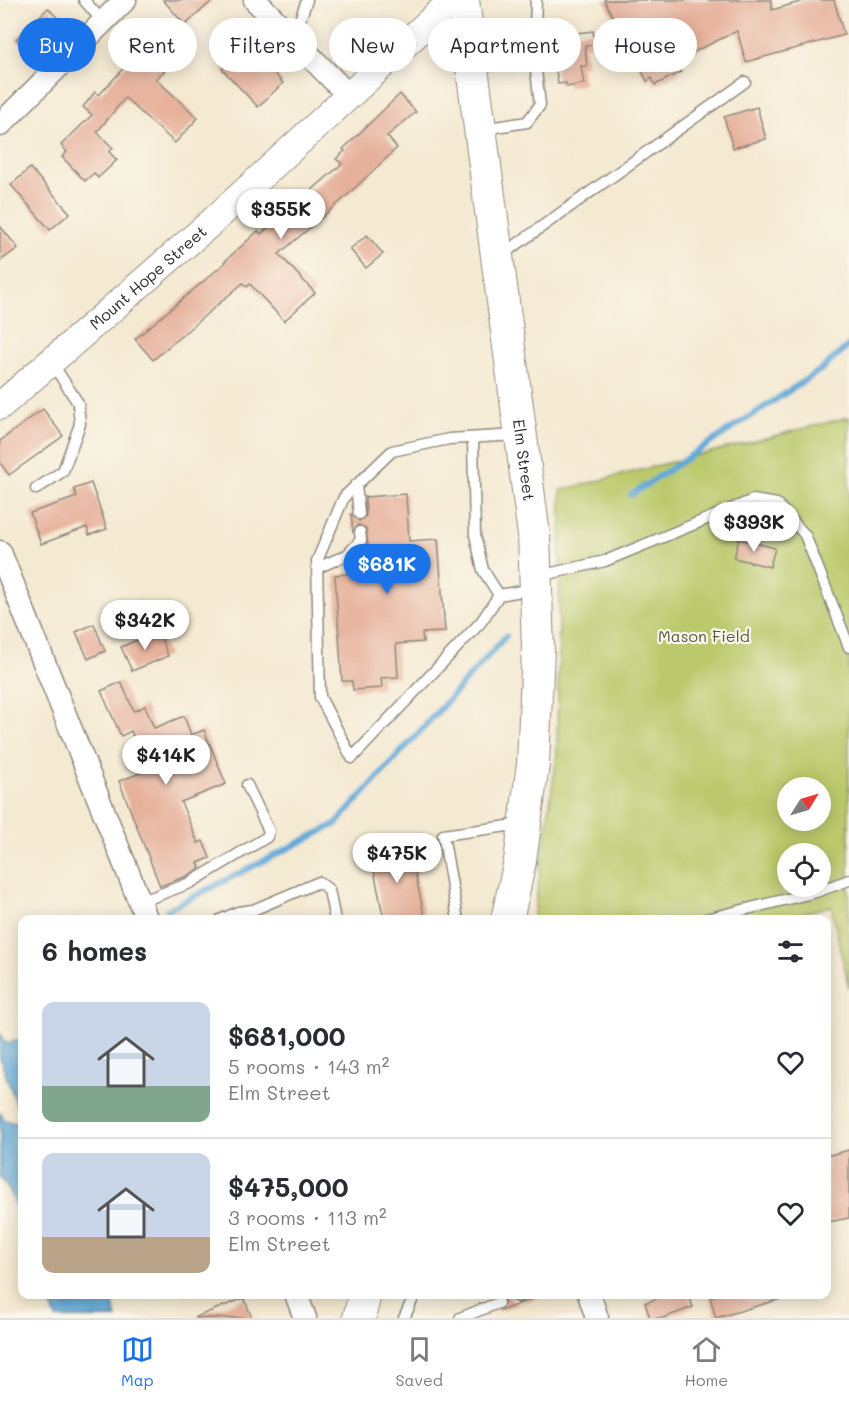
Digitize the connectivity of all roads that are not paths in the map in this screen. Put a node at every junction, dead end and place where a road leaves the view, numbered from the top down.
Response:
1 (84, 0) edge
2 (125, 0) edge
3 (255, 0) edge
4 (308, 0) edge
5 (453, 0) edge
6 (463, 0) edge
7 (536, 0) edge
8 (272, 18) edge
9 (302, 18) edge
10 (104, 22) junction
11 (317, 65) edge
12 (745, 82) dead end
13 (349, 96) junction
14 (0, 125) edge
15 (479, 129) junction
16 (497, 259) junction
17 (52, 363) junction
18 (0, 406) edge
19 (521, 435) junction
20 (473, 438) junction
21 (356, 485) junction
22 (36, 489) dead end
23 (359, 514) dead end
24 (360, 532) dead end
25 (0, 552) edge
26 (317, 568) junction
27 (536, 582) junction
28 (499, 595) junction
29 (849, 647) edge
30 (247, 784) dead end
31 (525, 824) junction
32 (849, 880) edge
33 (144, 911) edge
34 (231, 915) edge
35 (254, 915) edge
36 (335, 915) edge
37 (457, 915) edge
38 (508, 915) edge
39 (722, 915) edge
40 (298, 1299) edge
41 (363, 1299) edge
42 (413, 1299) edge
43 (591, 1299) edge
44 (498, 1303) dead end
45 (305, 1318) edge
46 (359, 1318) edge
47 (404, 1318) edge
48 (460, 1318) edge
49 (597, 1318) edge

1 - 10 lane
2 - 10 street
3 - 8 street
4 - 9 lane
5 - 13 street, Mount Hope Street
6 - 15 main road, Elm Street
7 - 15 lane
10 - 14 street
11 - 13 street
12 - 16 lane
13 - 17 street, Mount Hope Street
15 - 16 main road, Elm Street
16 - 19 main road, Elm Street
17 - 18 street, Mount Hope Street
17 - 22 lane
19 - 20 lane
19 - 27 main road, Elm Street
20 - 21 lane
20 - 28 lane
21 - 23 lane
21 - 26 lane
24 - 26 lane
25 - 33 street
26 - 28 lane
27 - 28 lane
27 - 29 lane
27 - 31 main road, Elm Street
30 - 33 lane
31 - 37 lane
31 - 38 main road, Elm Street
32 - 39 lane
34 - 35 lane
35 - 36 lane
40 - 45 street
41 - 46 main road
42 - 47 lane
43 - 49 street
44 - 48 lane

